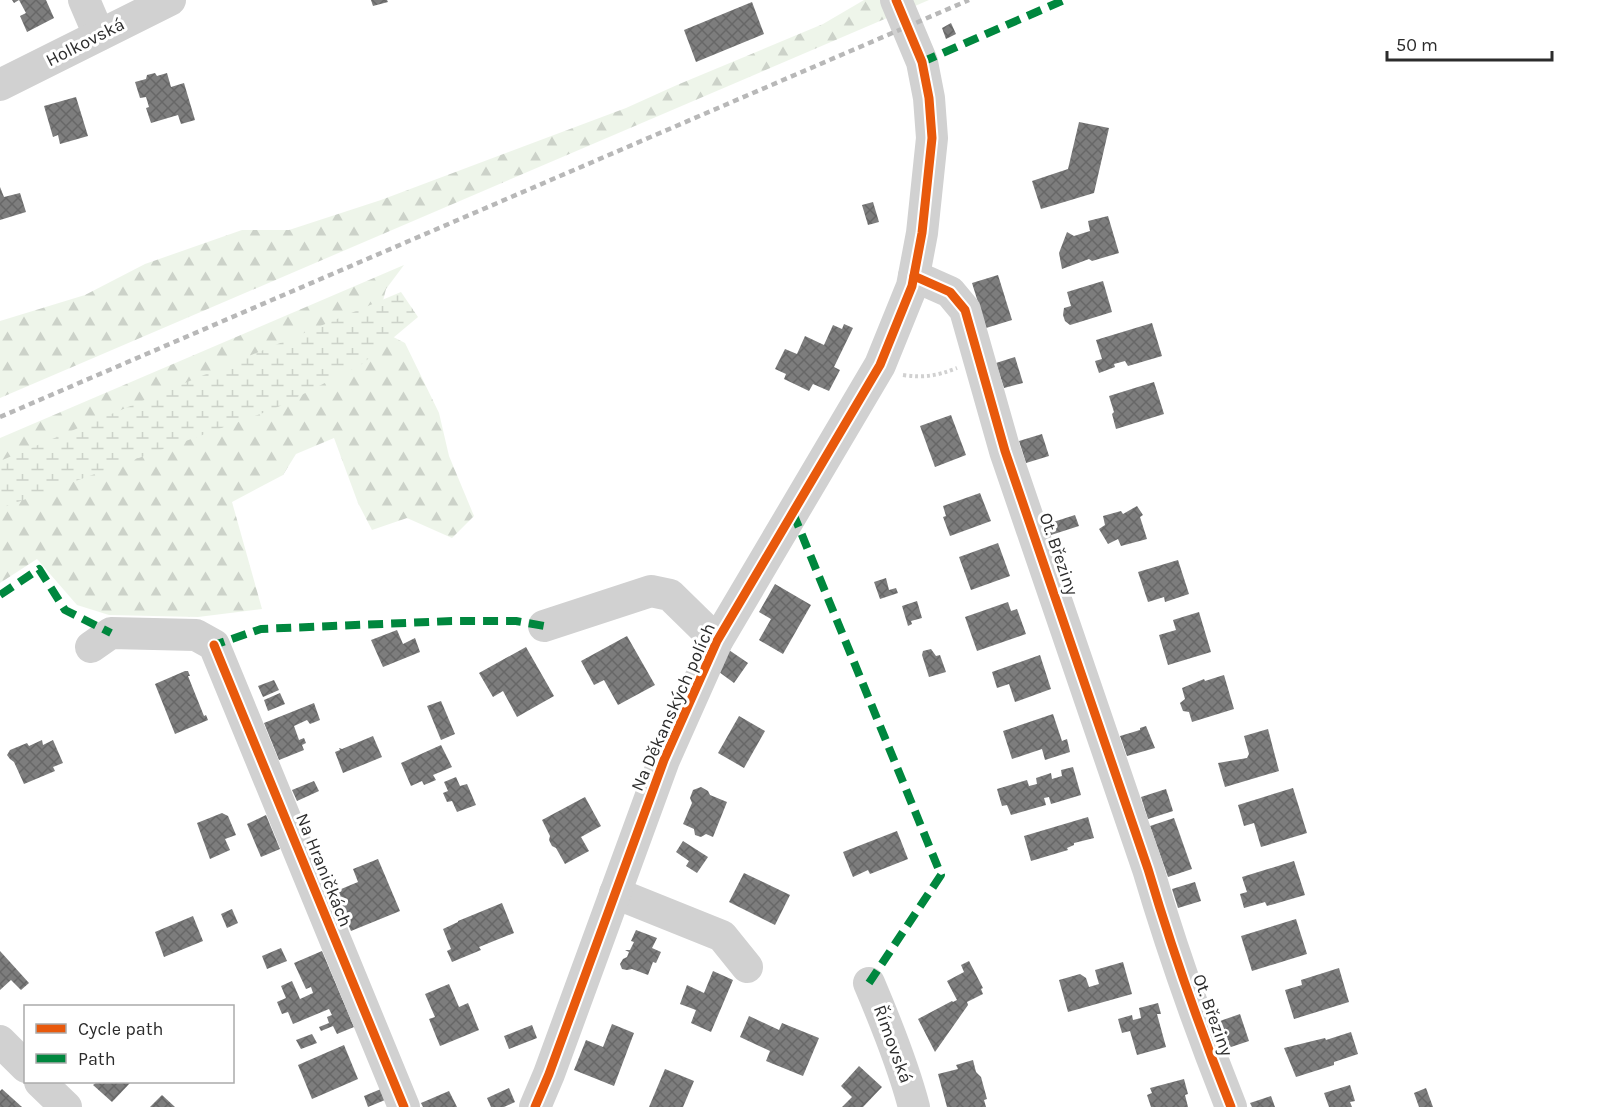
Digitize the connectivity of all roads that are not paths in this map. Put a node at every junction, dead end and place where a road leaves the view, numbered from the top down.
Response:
1 (84, 0) edge
2 (170, 0) edge
3 (901, 14) edge
4 (99, 35) junction
5 (0, 85) edge
6 (914, 276) junction
7 (544, 626) dead end
8 (717, 641) junction
9 (91, 647) dead end
10 (615, 893) junction
11 (747, 967) dead end
12 (868, 983) dead end
13 (0, 1041) edge
14 (24, 1065) edge
15 (41, 1083) edge
16 (66, 1107) edge
17 (404, 1107) edge
18 (535, 1107) edge
19 (914, 1107) edge
20 (1231, 1107) edge

1 - 4 street
2 - 4 street, Holkovská
3 - 6 street
4 - 5 street, Holkovská
6 - 8 street, Na Děkanských polích
6 - 20 street, Ot. Březiny
7 - 8 street
8 - 10 street, Na Děkanských polích
9 - 17 street, Na Hraničkách
10 - 11 street
10 - 18 street, Na Děkanských polích
12 - 19 street, Římovská
13 - 14 street
15 - 16 street

